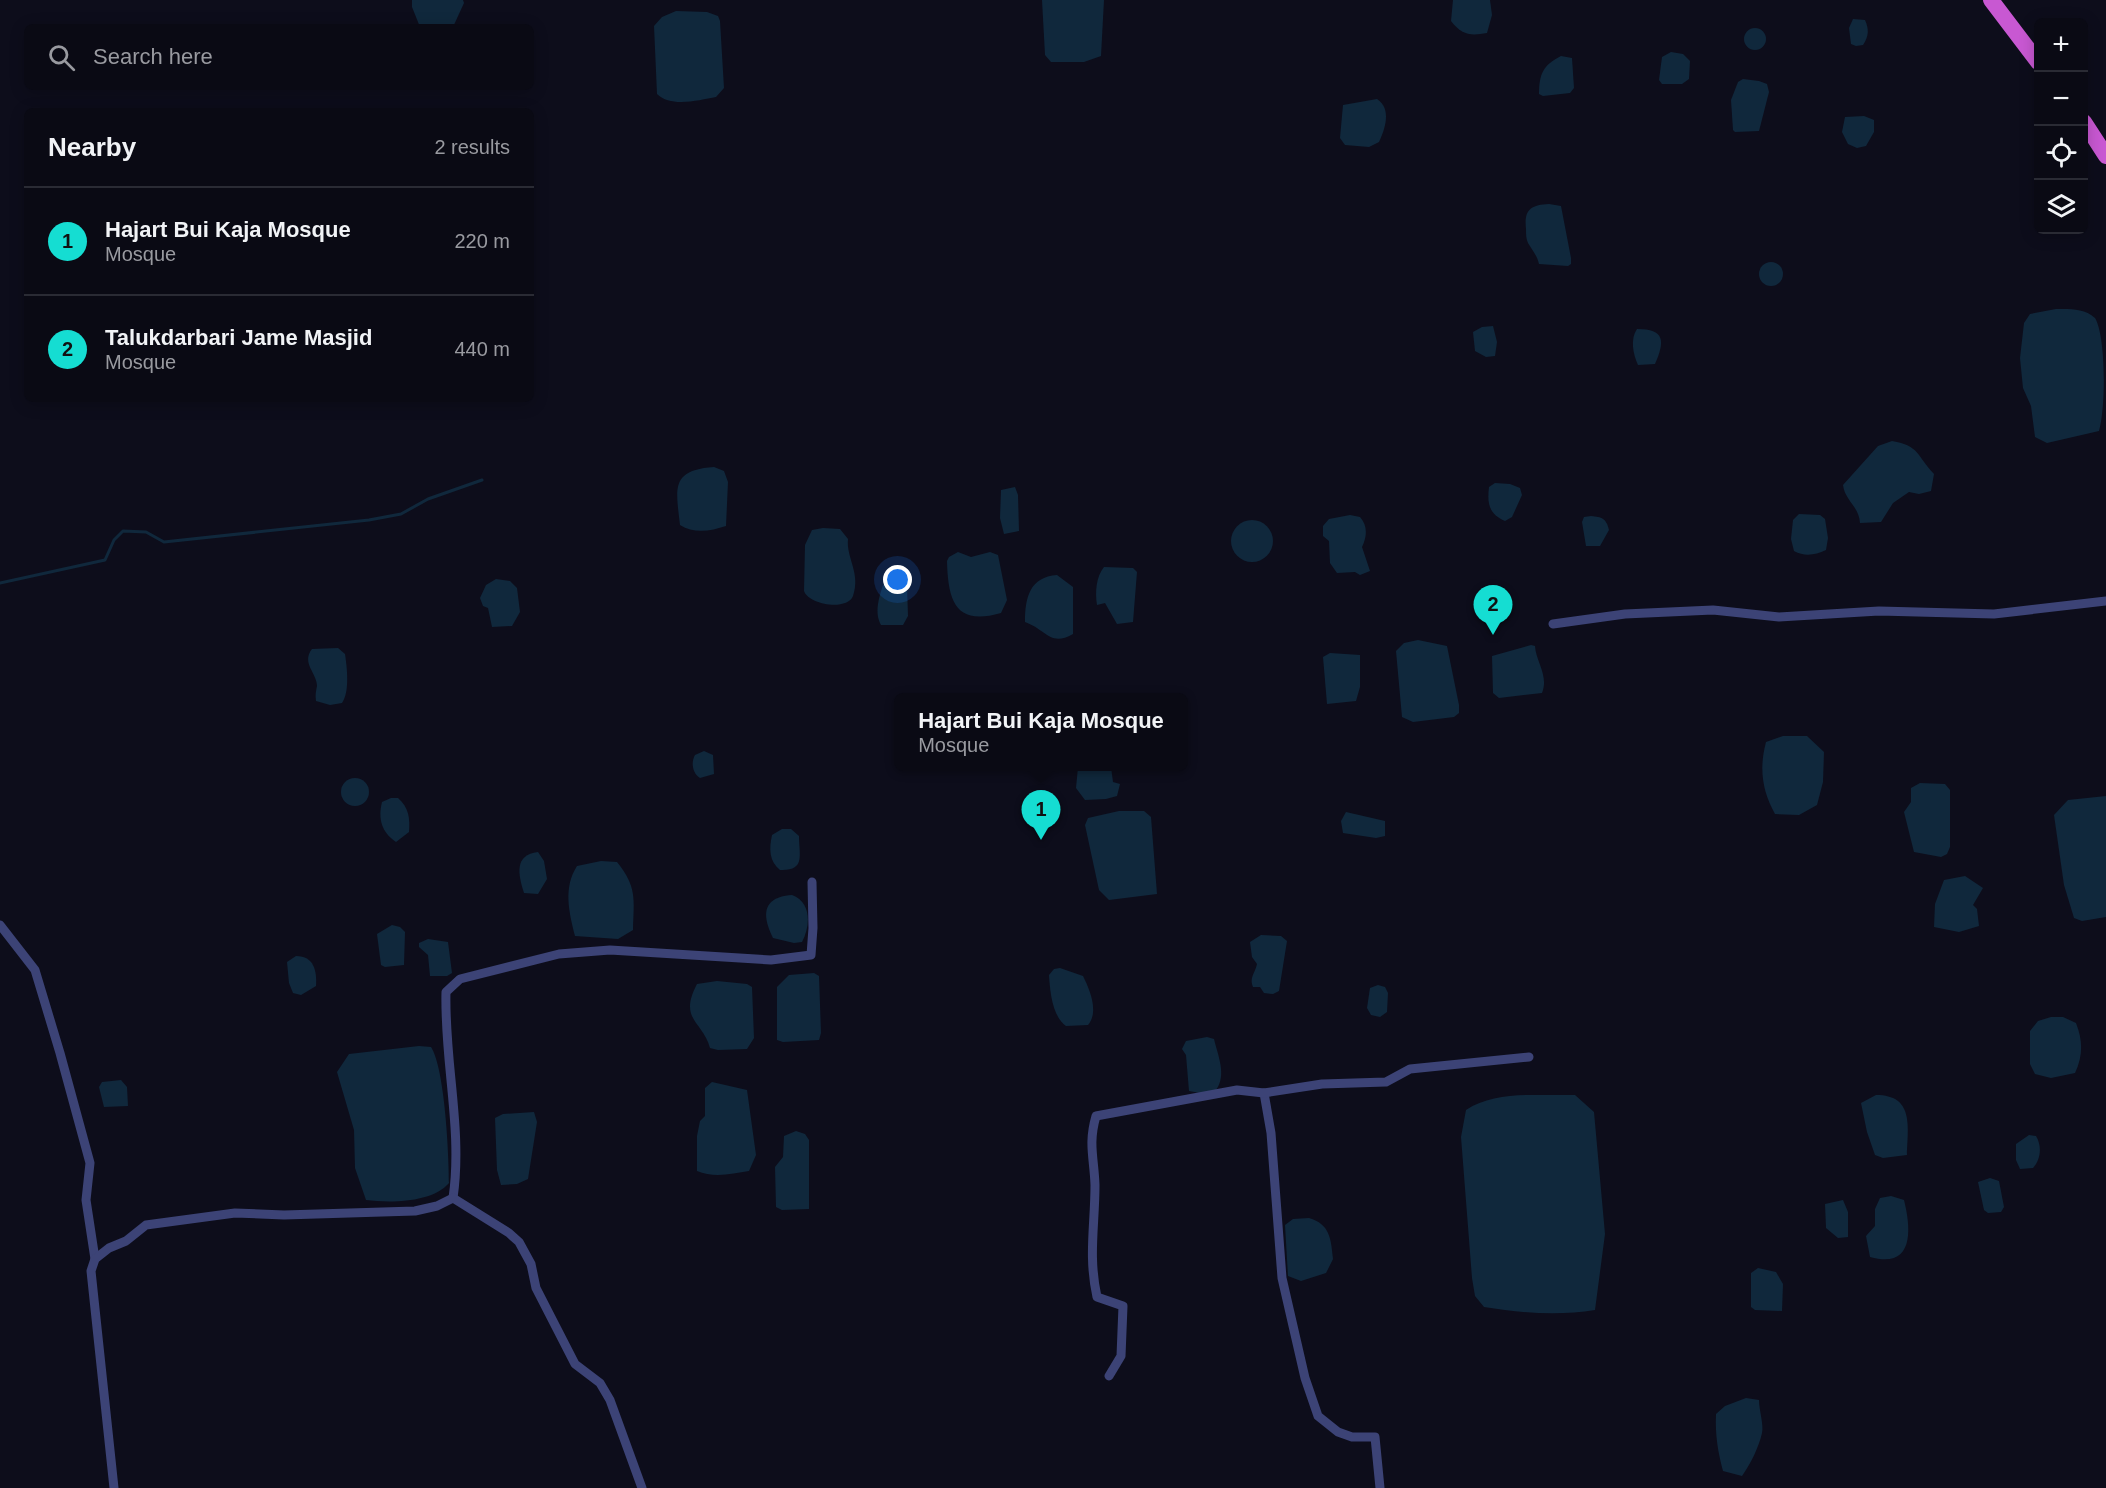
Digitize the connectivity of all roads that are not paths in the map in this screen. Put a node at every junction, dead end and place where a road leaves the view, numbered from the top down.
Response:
1 (1991, 0) edge
2 (2034, 57) edge
3 (2087, 126) edge
4 (2106, 156) edge
5 (2106, 601) edge
6 (1553, 624) dead end
7 (812, 882) dead end
8 (0, 926) edge
9 (1529, 1057) dead end
10 (1264, 1094) junction
11 (453, 1198) junction
12 (95, 1259) junction
13 (1109, 1376) dead end
14 (114, 1488) edge
15 (642, 1488) edge
16 (1380, 1488) edge

1 - 2 highway
3 - 4 highway
5 - 6 street
7 - 11 street
8 - 12 street
9 - 10 street
10 - 13 street
10 - 16 street
11 - 12 street
11 - 15 street
12 - 14 street

